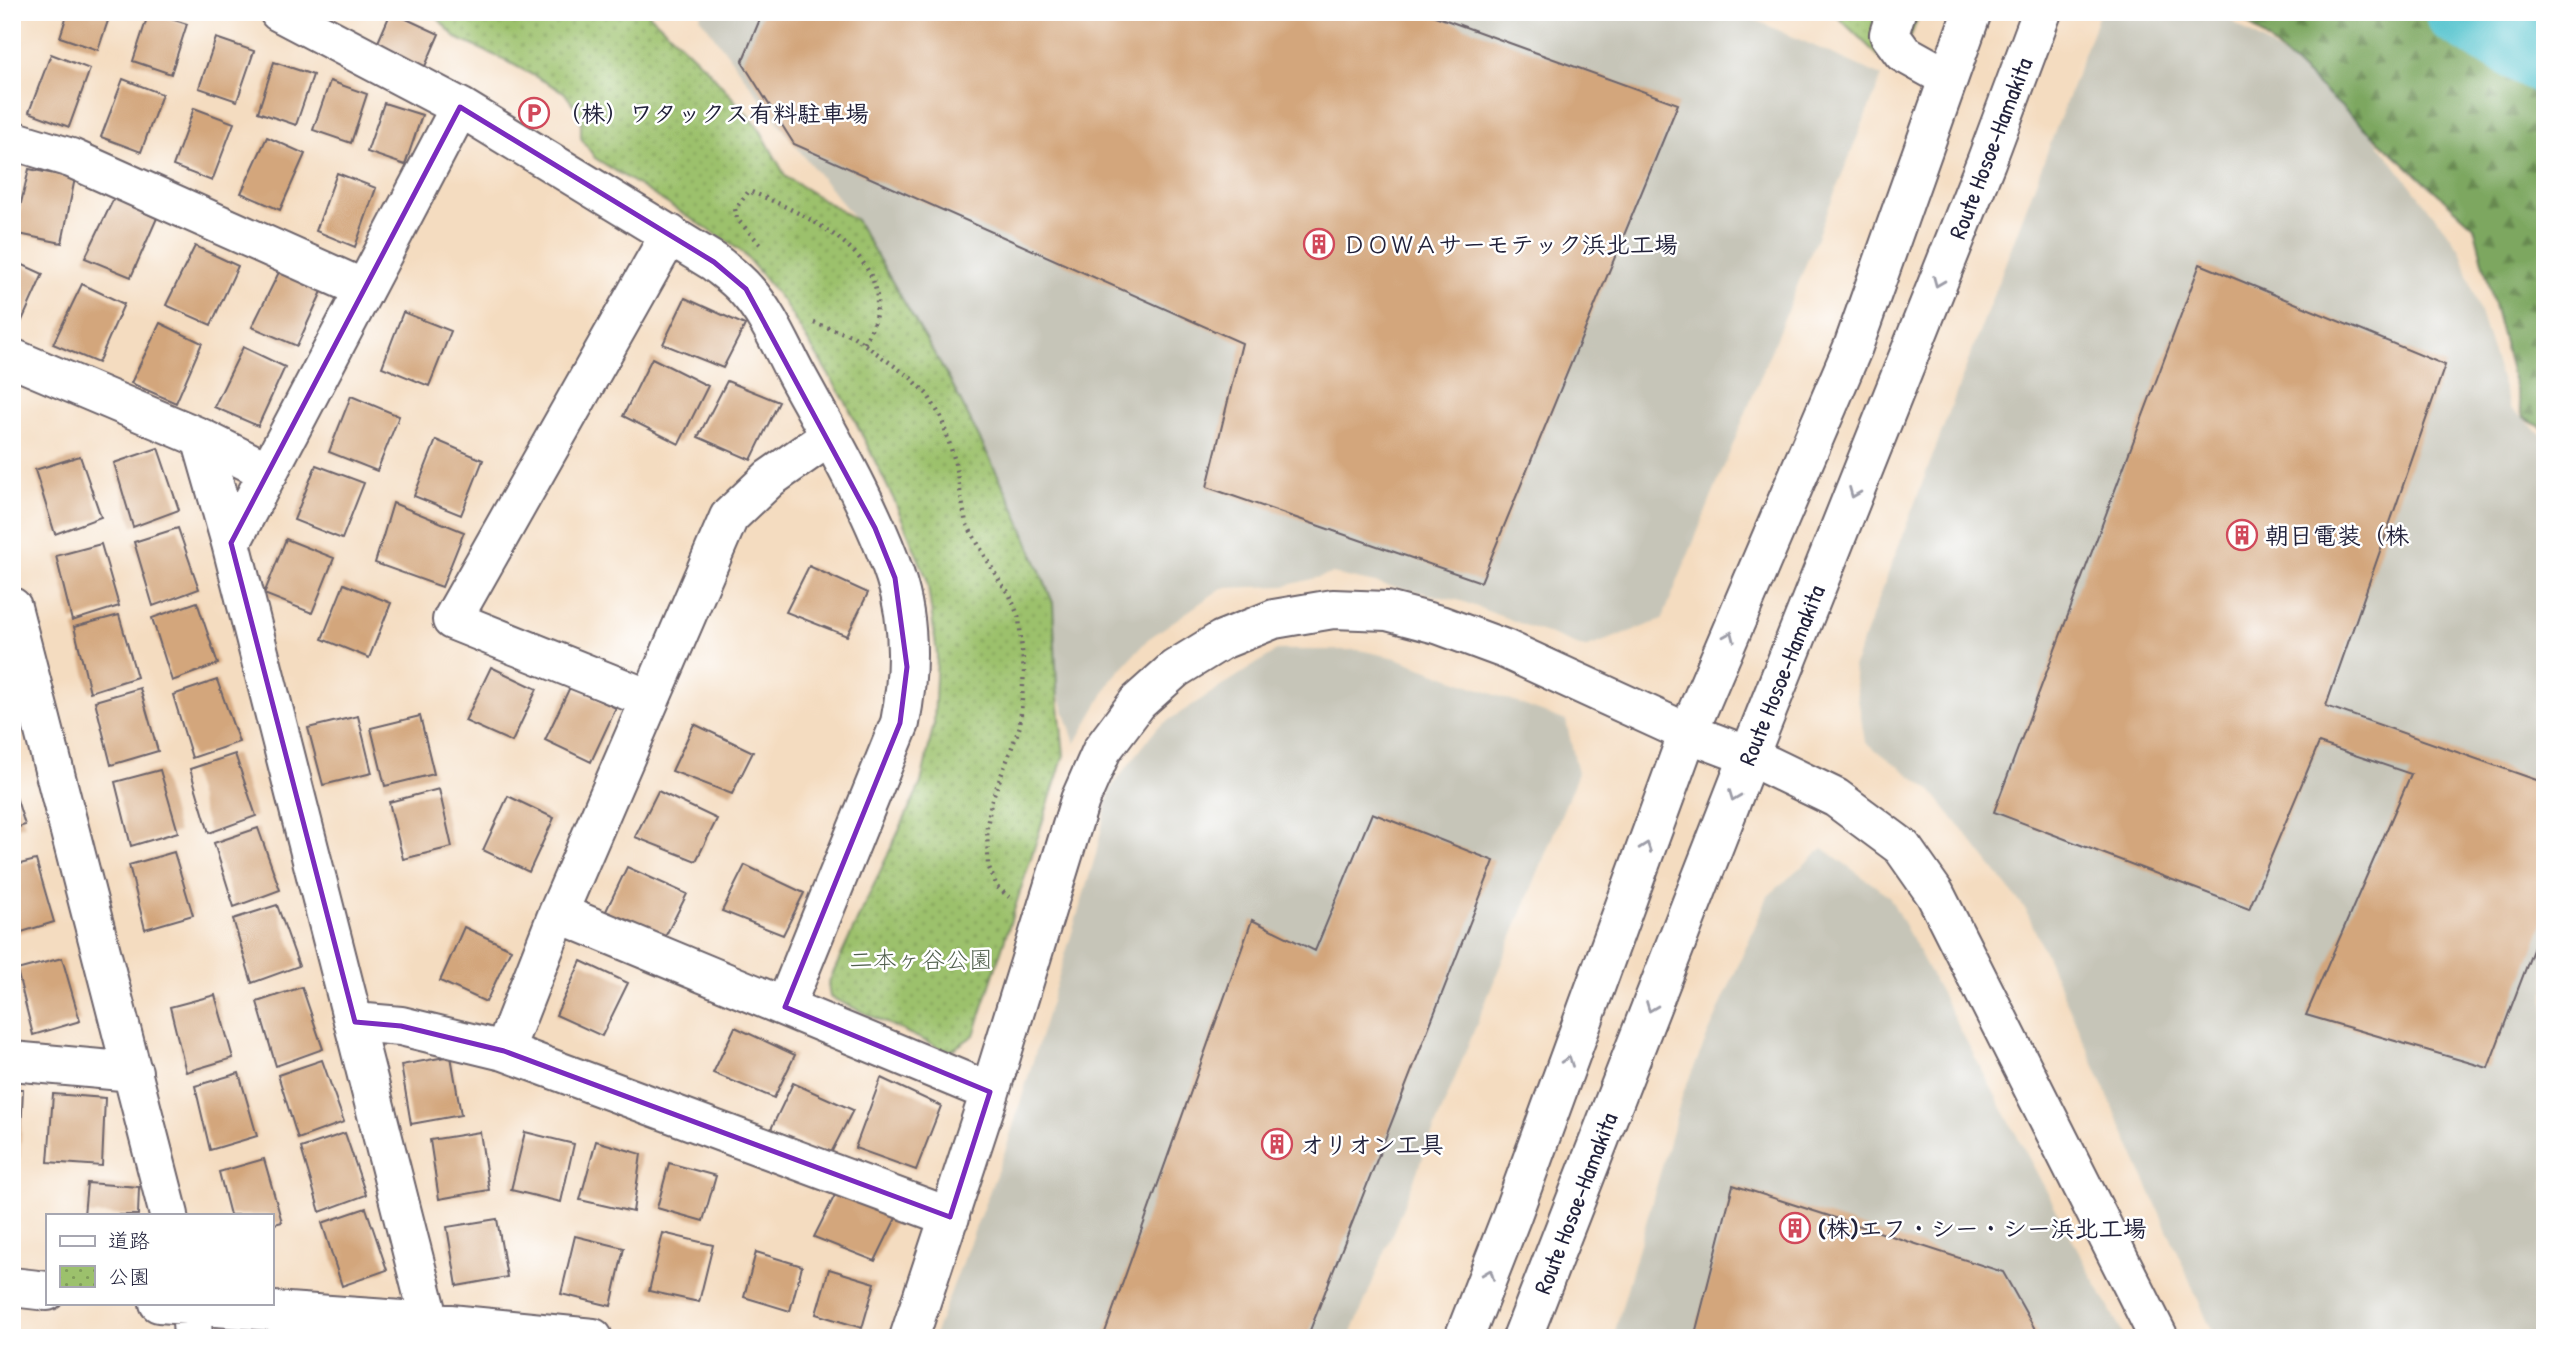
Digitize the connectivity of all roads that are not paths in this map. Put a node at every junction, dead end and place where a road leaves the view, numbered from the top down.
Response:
1 (279, 12) edge
2 (1896, 12) edge
3 (1972, 12) edge
4 (2042, 12) edge
5 (1948, 78) junction
6 (460, 107) junction
7 (12, 140) edge
8 (670, 234) junction
9 (364, 289) junction
10 (12, 358) edge
11 (830, 436) junction
12 (201, 438) junction
13 (269, 472) junction
14 (231, 543) junction
15 (12, 607) edge
16 (649, 699) junction
17 (1688, 733) junction
18 (1749, 756) junction
19 (558, 913) junction
20 (785, 1007) junction
21 (355, 1023) junction
22 (505, 1051) junction
23 (12, 1061) edge
24 (133, 1072) junction
25 (990, 1092) junction
26 (169, 1214) edge
27 (950, 1217) junction
28 (12, 1287) edge
29 (46, 1291) edge
30 (184, 1312) edge
31 (429, 1322) junction
32 (593, 1338) edge
33 (909, 1338) edge
34 (1464, 1338) edge
35 (1522, 1338) edge
36 (2159, 1338) edge

1 - 6 street
2 - 5 street
3 - 5 street
4 -> 18 street, Route Hosoe-Hamakita
17 -> 5 street
6 - 8 street
6 - 9 street
7 - 9 street
8 - 11 street
8 - 16 street
9 - 13 street
10 - 12 street
11 - 16 street
11 - 20 street
12 - 13 street
12 - 14 street
13 - 14 street
14 - 21 street
15 - 24 street
16 - 19 street
17 - 18 street
17 - 25 street
34 -> 17 street
18 -> 35 street, Route Hosoe-Hamakita
18 - 36 street
19 - 20 street
19 - 22 street
20 - 25 street
21 - 22 street
21 - 31 street
22 - 27 street
23 - 24 street
24 - 26 street
25 - 27 street
27 - 33 street
28 - 29 street
30 - 31 street
31 - 32 street

